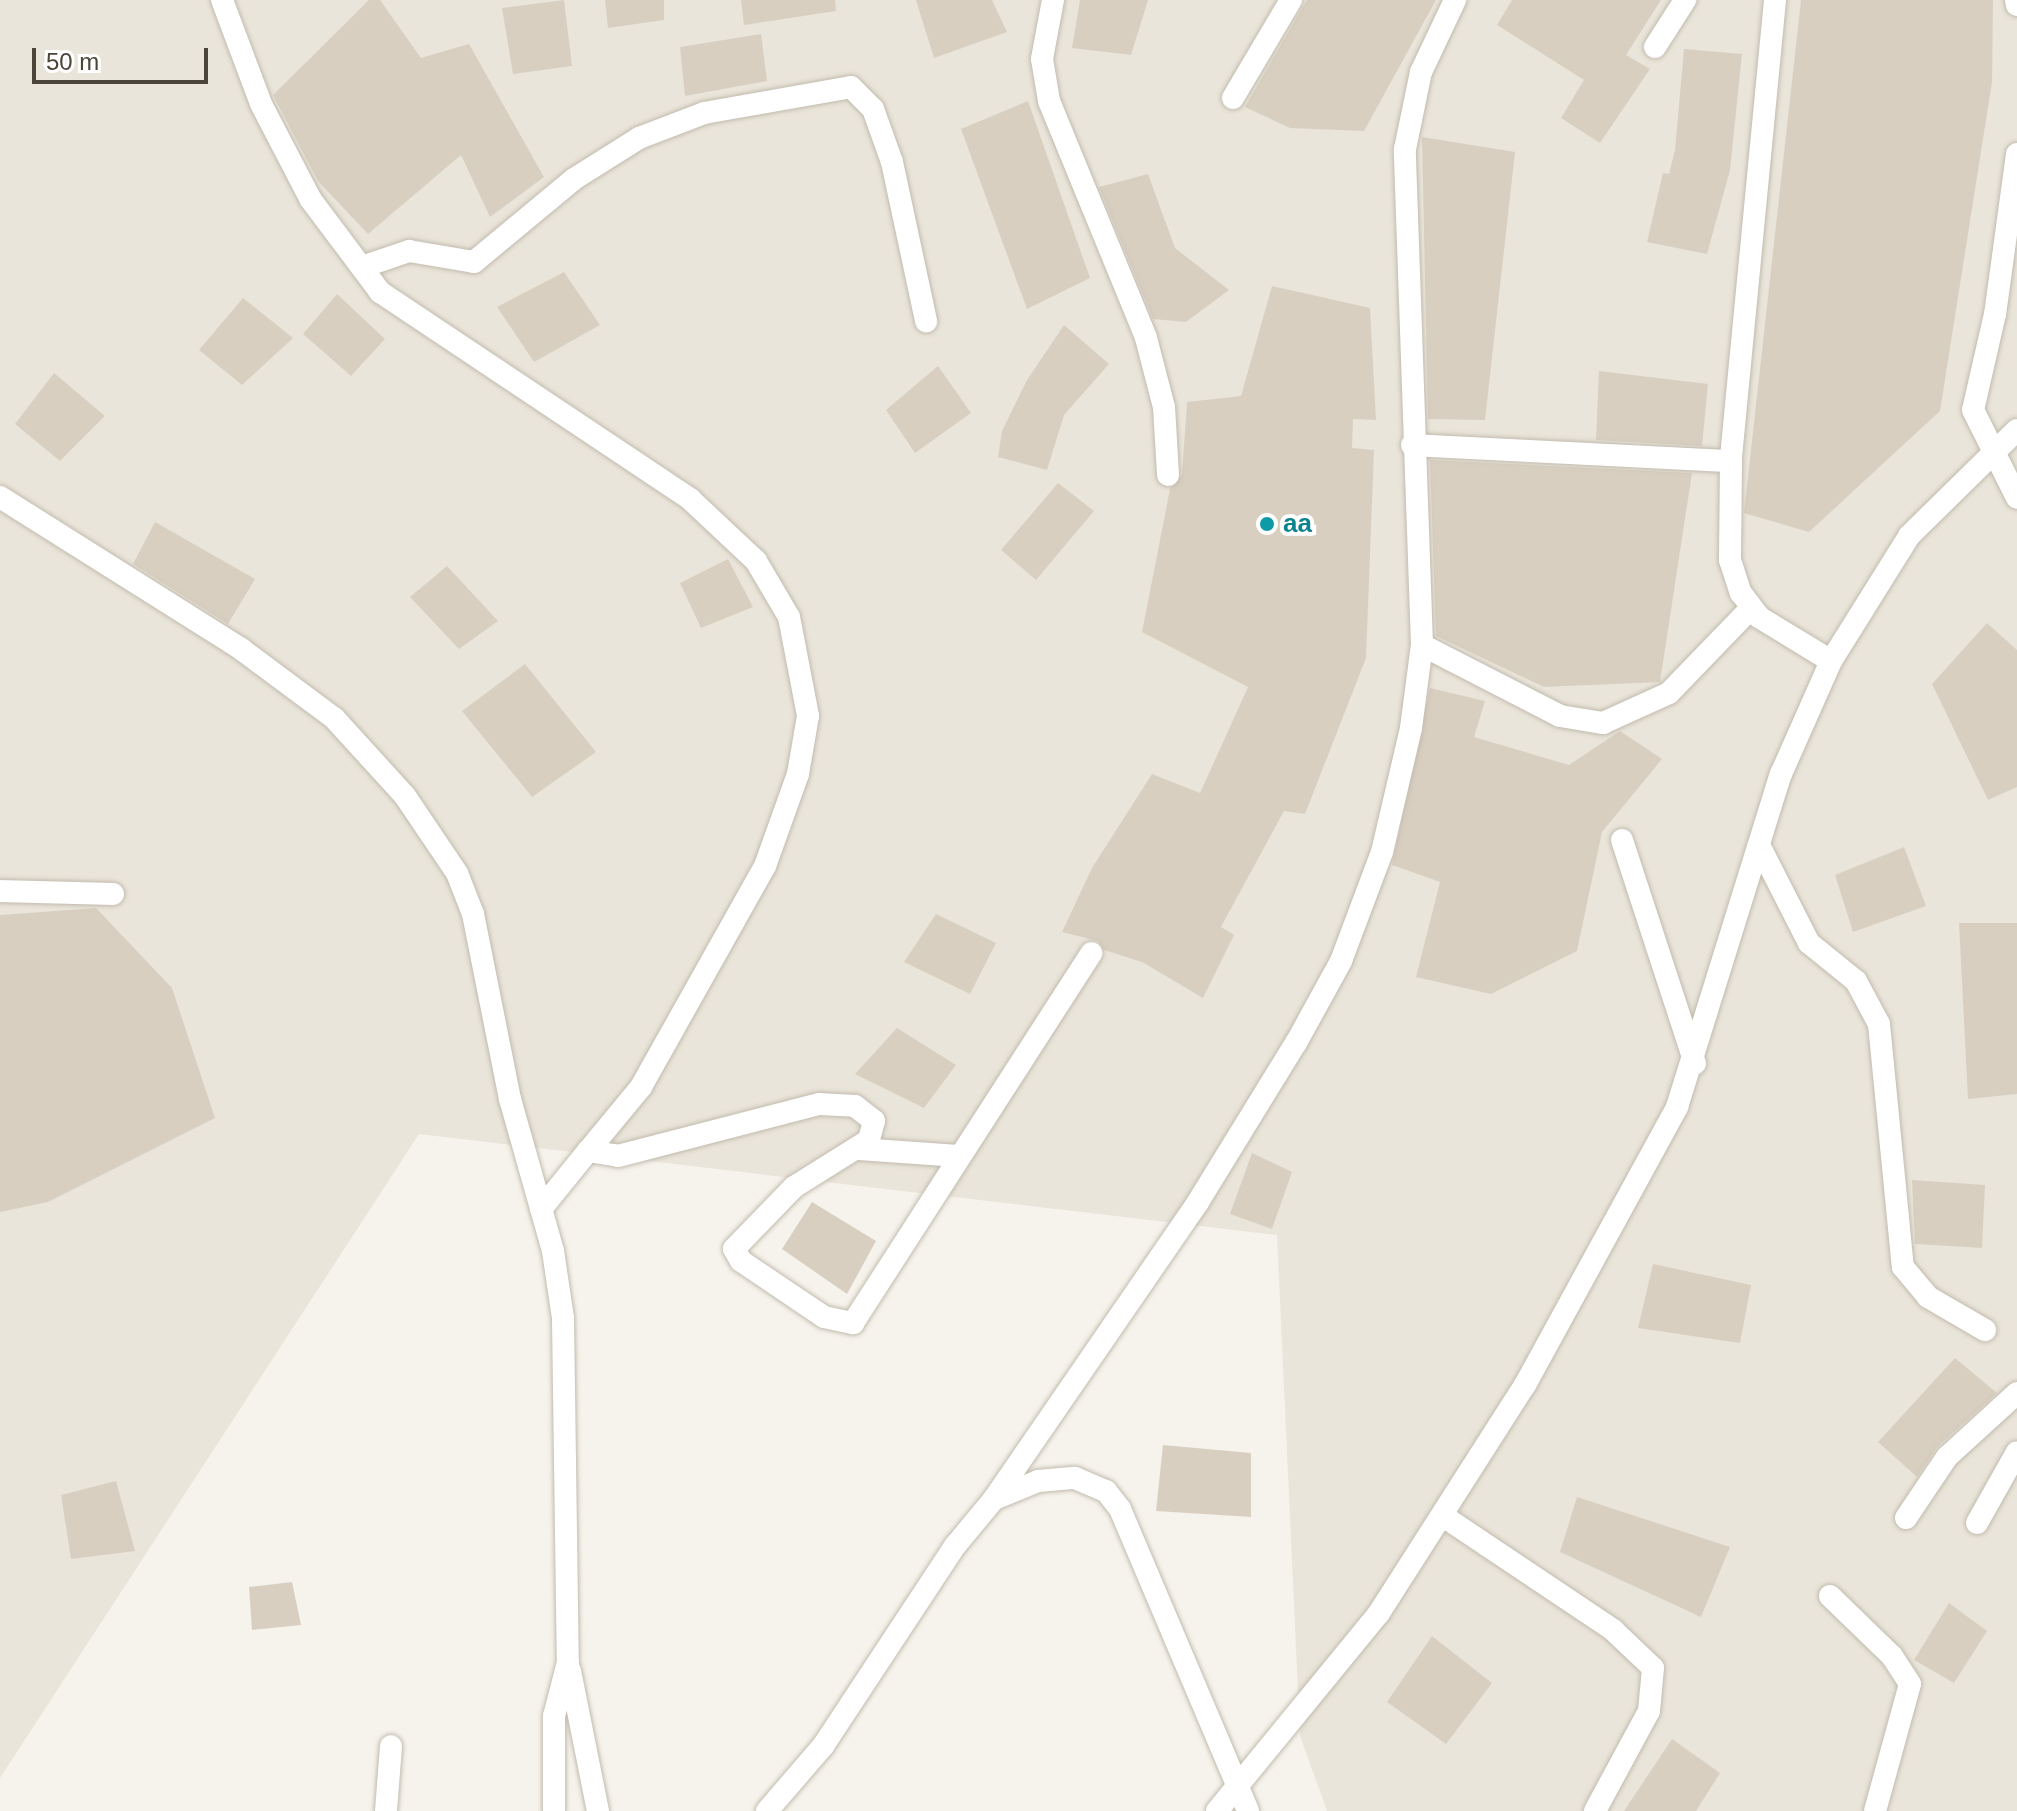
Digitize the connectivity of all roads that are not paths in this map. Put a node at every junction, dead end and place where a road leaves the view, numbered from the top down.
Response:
1 (222, 0) edge
2 (1053, 0) edge
3 (1291, 0) edge
4 (1455, 0) edge
5 (1685, 0) edge
6 (1775, 0) edge
7 (1655, 47) dead end
8 (1233, 98) dead end
9 (2017, 154) edge
10 (362, 267) junction
11 (926, 321) dead end
12 (2017, 430) edge
13 (1412, 445) junction
14 (1992, 453) junction
15 (1731, 461) junction
16 (1168, 475) dead end
17 (0, 497) edge
18 (2017, 498) edge
19 (1751, 608) junction
20 (1422, 645) junction
21 (1831, 661) junction
22 (1622, 840) dead end
23 (1759, 845) junction
24 (0, 891) edge
25 (113, 894) dead end
26 (1091, 953) dead end
27 (1695, 1063) junction
28 (859, 1149) junction
29 (588, 1151) junction
30 (959, 1156) junction
31 (541, 1209) junction
32 (1985, 1330) dead end
33 (2017, 1393) edge
34 (2017, 1452) edge
35 (994, 1499) junction
36 (1443, 1516) junction
37 (1906, 1518) dead end
38 (1977, 1523) dead end
39 (1830, 1596) dead end
40 (568, 1662) junction
41 (391, 1746) dead end
42 (1237, 1782) junction
43 (386, 1811) edge
44 (554, 1811) edge
45 (598, 1811) edge
46 (767, 1811) edge
47 (1217, 1811) edge
48 (1248, 1811) edge
49 (1595, 1811) edge
50 (1875, 1811) edge

1 - 10 street
2 - 16 street
3 - 8 street
4 - 13 street
5 - 7 street
6 - 15 street
9 - 14 street
10 - 11 street
10 - 29 street
12 - 14 street
13 - 15 street
13 - 20 street
14 - 18 street
14 - 21 street
15 - 19 street
17 - 31 street
19 - 20 street
19 - 21 street
20 - 35 street
21 - 23 street
22 - 27 street
23 - 27 street
23 - 32 street
24 - 25 street
26 - 30 street
27 - 36 street
28 - 29 street
28 - 30 street
28 - 30 street
29 - 31 street
31 - 40 street
33 - 37 street
34 - 38 street
35 - 42 street
35 - 46 street
36 - 42 street
36 - 49 street
39 - 50 street
40 - 44 street
40 - 45 street
41 - 43 street
42 - 47 street
42 - 48 street

